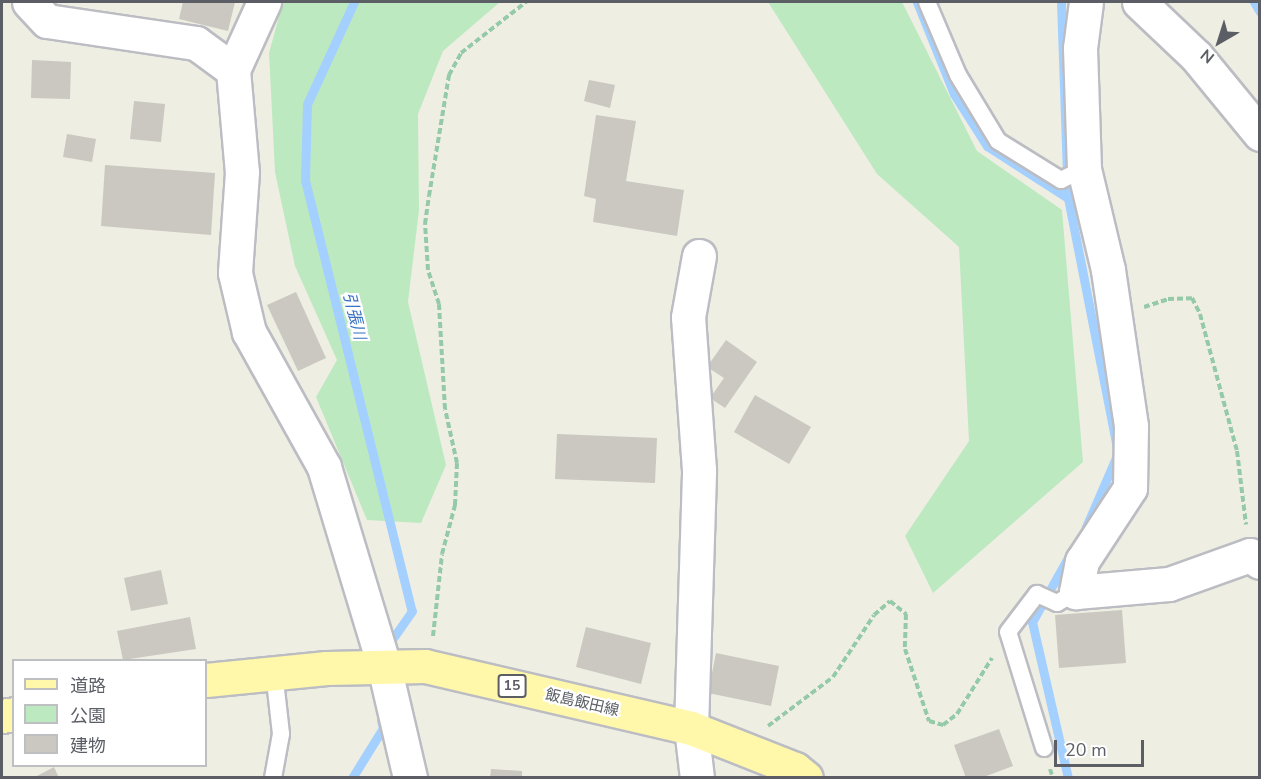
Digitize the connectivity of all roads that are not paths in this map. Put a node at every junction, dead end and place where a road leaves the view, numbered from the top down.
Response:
1 (28, 2) edge
2 (264, 2) edge
3 (927, 2) edge
4 (1086, 2) edge
5 (1139, 2) edge
6 (233, 70) junction
7 (1260, 134) edge
8 (1074, 173) junction
9 (699, 256) dead end
10 (1255, 558) edge
11 (1066, 598) junction
12 (384, 666) junction
13 (274, 672) junction
14 (207, 680) edge
15 (691, 728) junction
16 (1044, 748) dead end
17 (273, 777) edge
18 (410, 777) edge
19 (697, 777) edge
20 (806, 777) edge

1 - 6 street
2 - 6 street
3 - 8 lane
4 - 8 street
5 - 7 street
6 - 12 street
8 - 11 street
9 - 15 street
10 - 11 street
11 - 16 lane
12 - 13 main road, 飯島飯田線 / 15
12 - 15 main road, 飯島飯田線 / 15
12 - 18 street
13 - 14 main road, 飯島飯田線 / 15
13 - 17 lane
15 - 19 street
15 - 20 main road, 飯島飯田線 / 15

